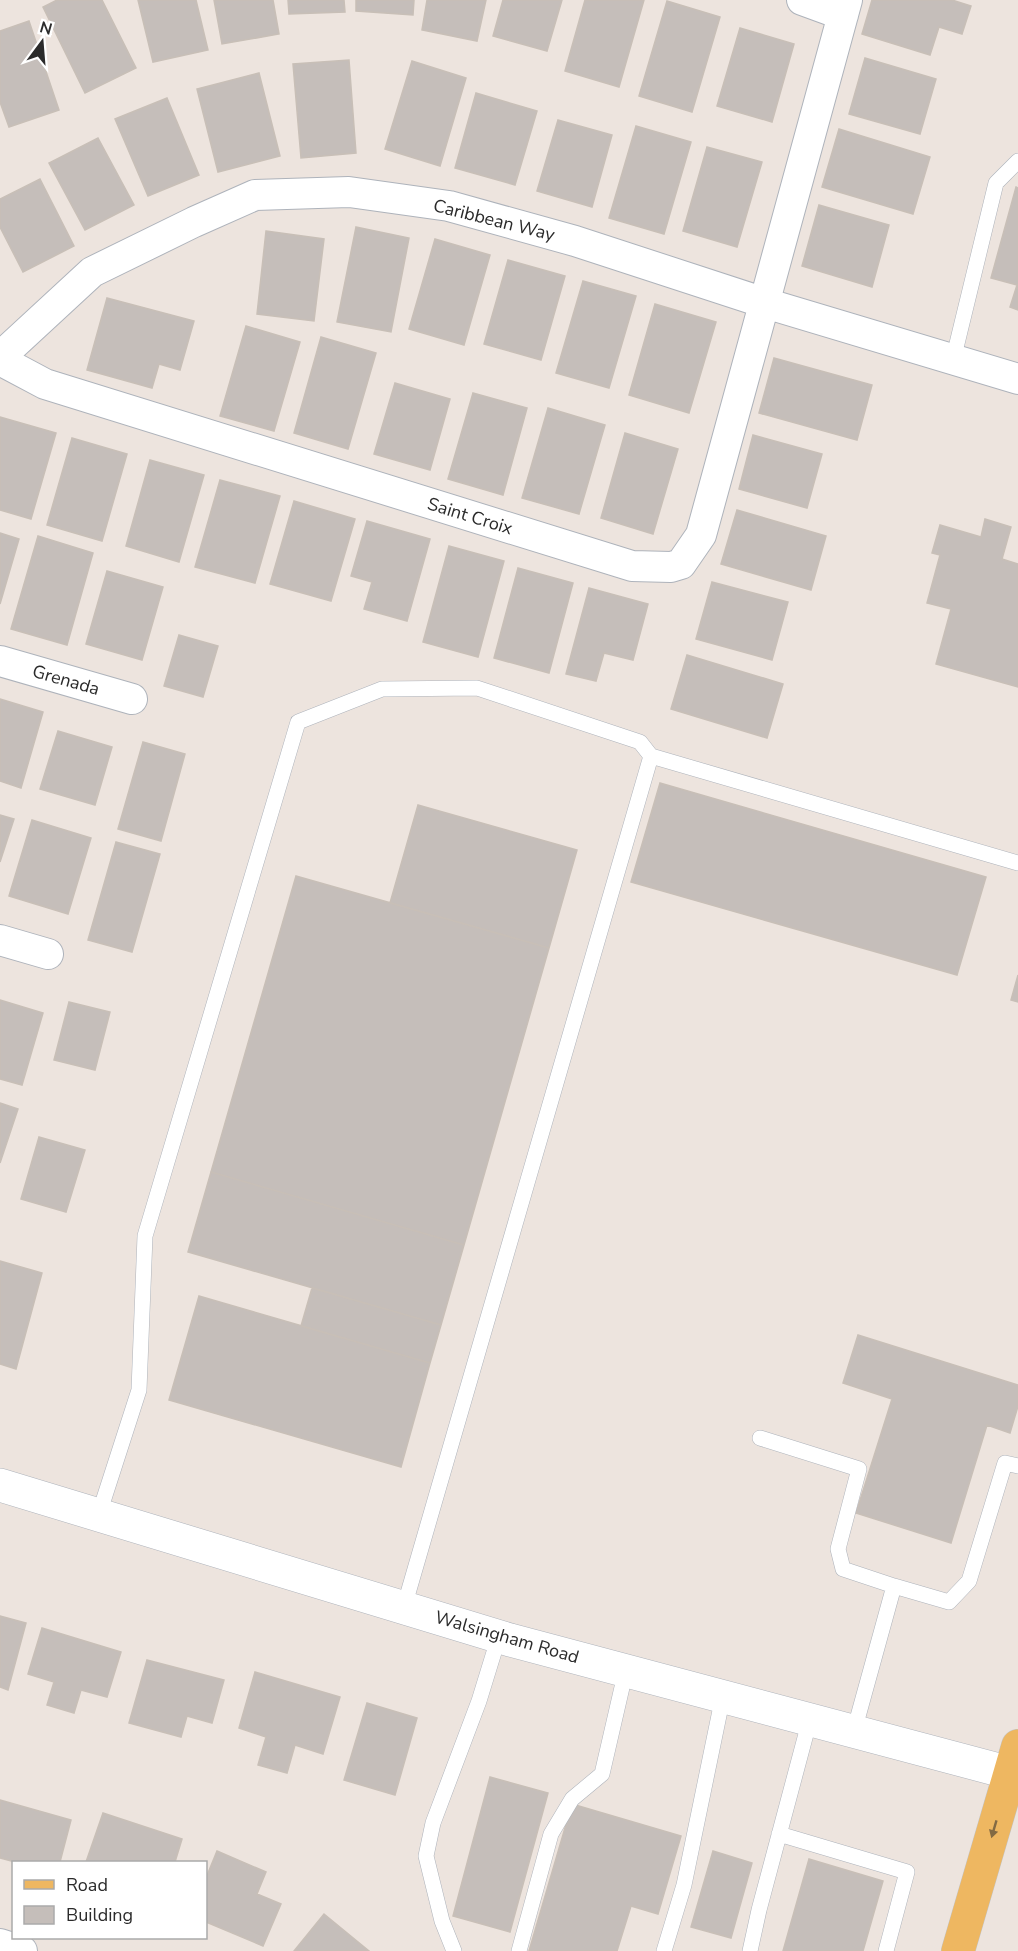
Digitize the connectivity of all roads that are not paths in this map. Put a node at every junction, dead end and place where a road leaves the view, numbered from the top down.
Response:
1 (802, 0) edge
2 (845, 7) edge
3 (1018, 161) edge
4 (765, 303) junction
5 (0, 358) edge
6 (953, 360) junction
7 (1018, 379) edge
8 (0, 661) edge
9 (132, 699) dead end
10 (651, 756) junction
11 (1018, 863) edge
12 (0, 940) edge
13 (48, 954) dead end
14 (760, 1438) dead end
15 (1018, 1466) edge
16 (0, 1485) edge
17 (99, 1514) junction
18 (894, 1586) junction
19 (404, 1607) junction
20 (499, 1636) junction
21 (626, 1670) junction
22 (723, 1696) junction
23 (810, 1719) junction
24 (854, 1731) junction
25 (1016, 1765) edge
26 (779, 1834) junction
27 (0, 1944) edge
28 (22, 1951) edge
29 (454, 1951) edge
30 (519, 1951) edge
31 (664, 1951) edge
32 (750, 1951) edge
33 (886, 1951) edge
34 (958, 1951) edge

1 - 2 street
2 - 4 street, Saint Croix
3 - 6 lane
4 - 5 street, Caribbean Way
4 - 5 street, Saint Croix
4 - 6 street, Caribbean Way
6 - 7 street, Caribbean Way
8 - 9 street, Grenada
10 - 11 lane
10 - 17 lane
10 - 19 lane
12 - 13 street
14 - 18 lane
15 - 18 lane
16 - 17 street, Walsingham Road
17 - 19 street, Walsingham Road
18 - 24 lane
19 - 20 street, Walsingham Road
20 - 21 street, Walsingham Road
20 - 29 lane
21 - 22 street, Walsingham Road
21 - 30 lane
22 - 23 street, Walsingham Road
22 - 31 lane
23 - 24 street, Walsingham Road
23 - 26 lane
24 - 25 street, Walsingham Road
25 -> 34 main road
26 - 32 lane
26 - 33 lane
27 - 28 street

